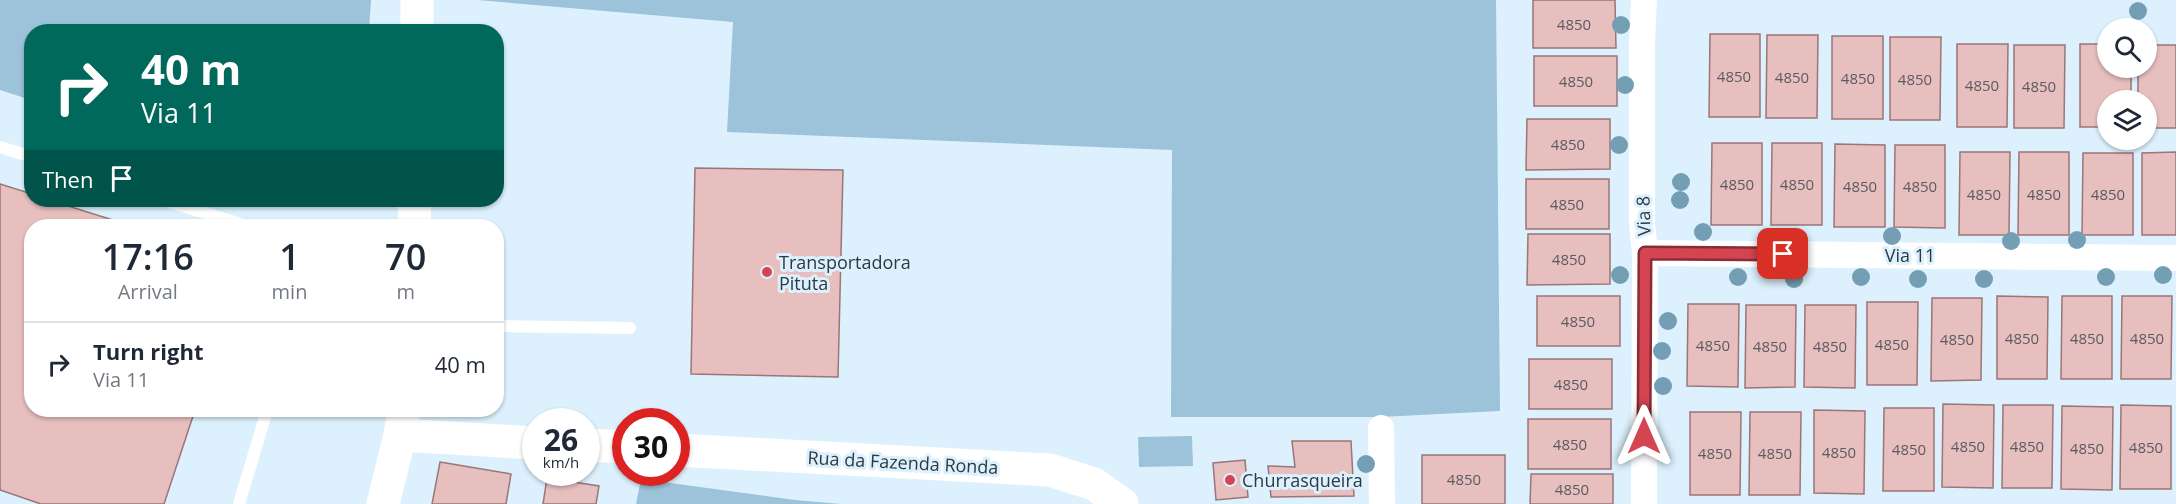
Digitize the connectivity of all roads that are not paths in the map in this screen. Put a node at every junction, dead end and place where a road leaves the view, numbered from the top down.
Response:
1 (417, 0) edge
2 (1644, 0) edge
3 (417, 24) edge
4 (0, 147) edge
5 (24, 154) edge
6 (186, 207) edge
7 (224, 219) edge
8 (1645, 253) junction
9 (2176, 258) edge
10 (504, 326) edge
11 (630, 328) dead end
12 (265, 417) edge
13 (402, 422) edge
14 (1381, 428) dead end
15 (522, 440) edge
16 (690, 451) edge
17 (239, 504) edge
18 (382, 504) edge
19 (1122, 504) edge
20 (1382, 504) edge
21 (1644, 504) edge

1 - 3 main road
2 - 8 street, Via 8
4 - 5 lane
6 - 7 lane
8 - 9 street, Via 11
8 - 21 street, Via 8
10 - 11 lane
12 - 17 lane
13 - 15 main road
13 - 18 main road
14 - 20 street
16 - 19 main road, Rua da Fazenda Ronda

